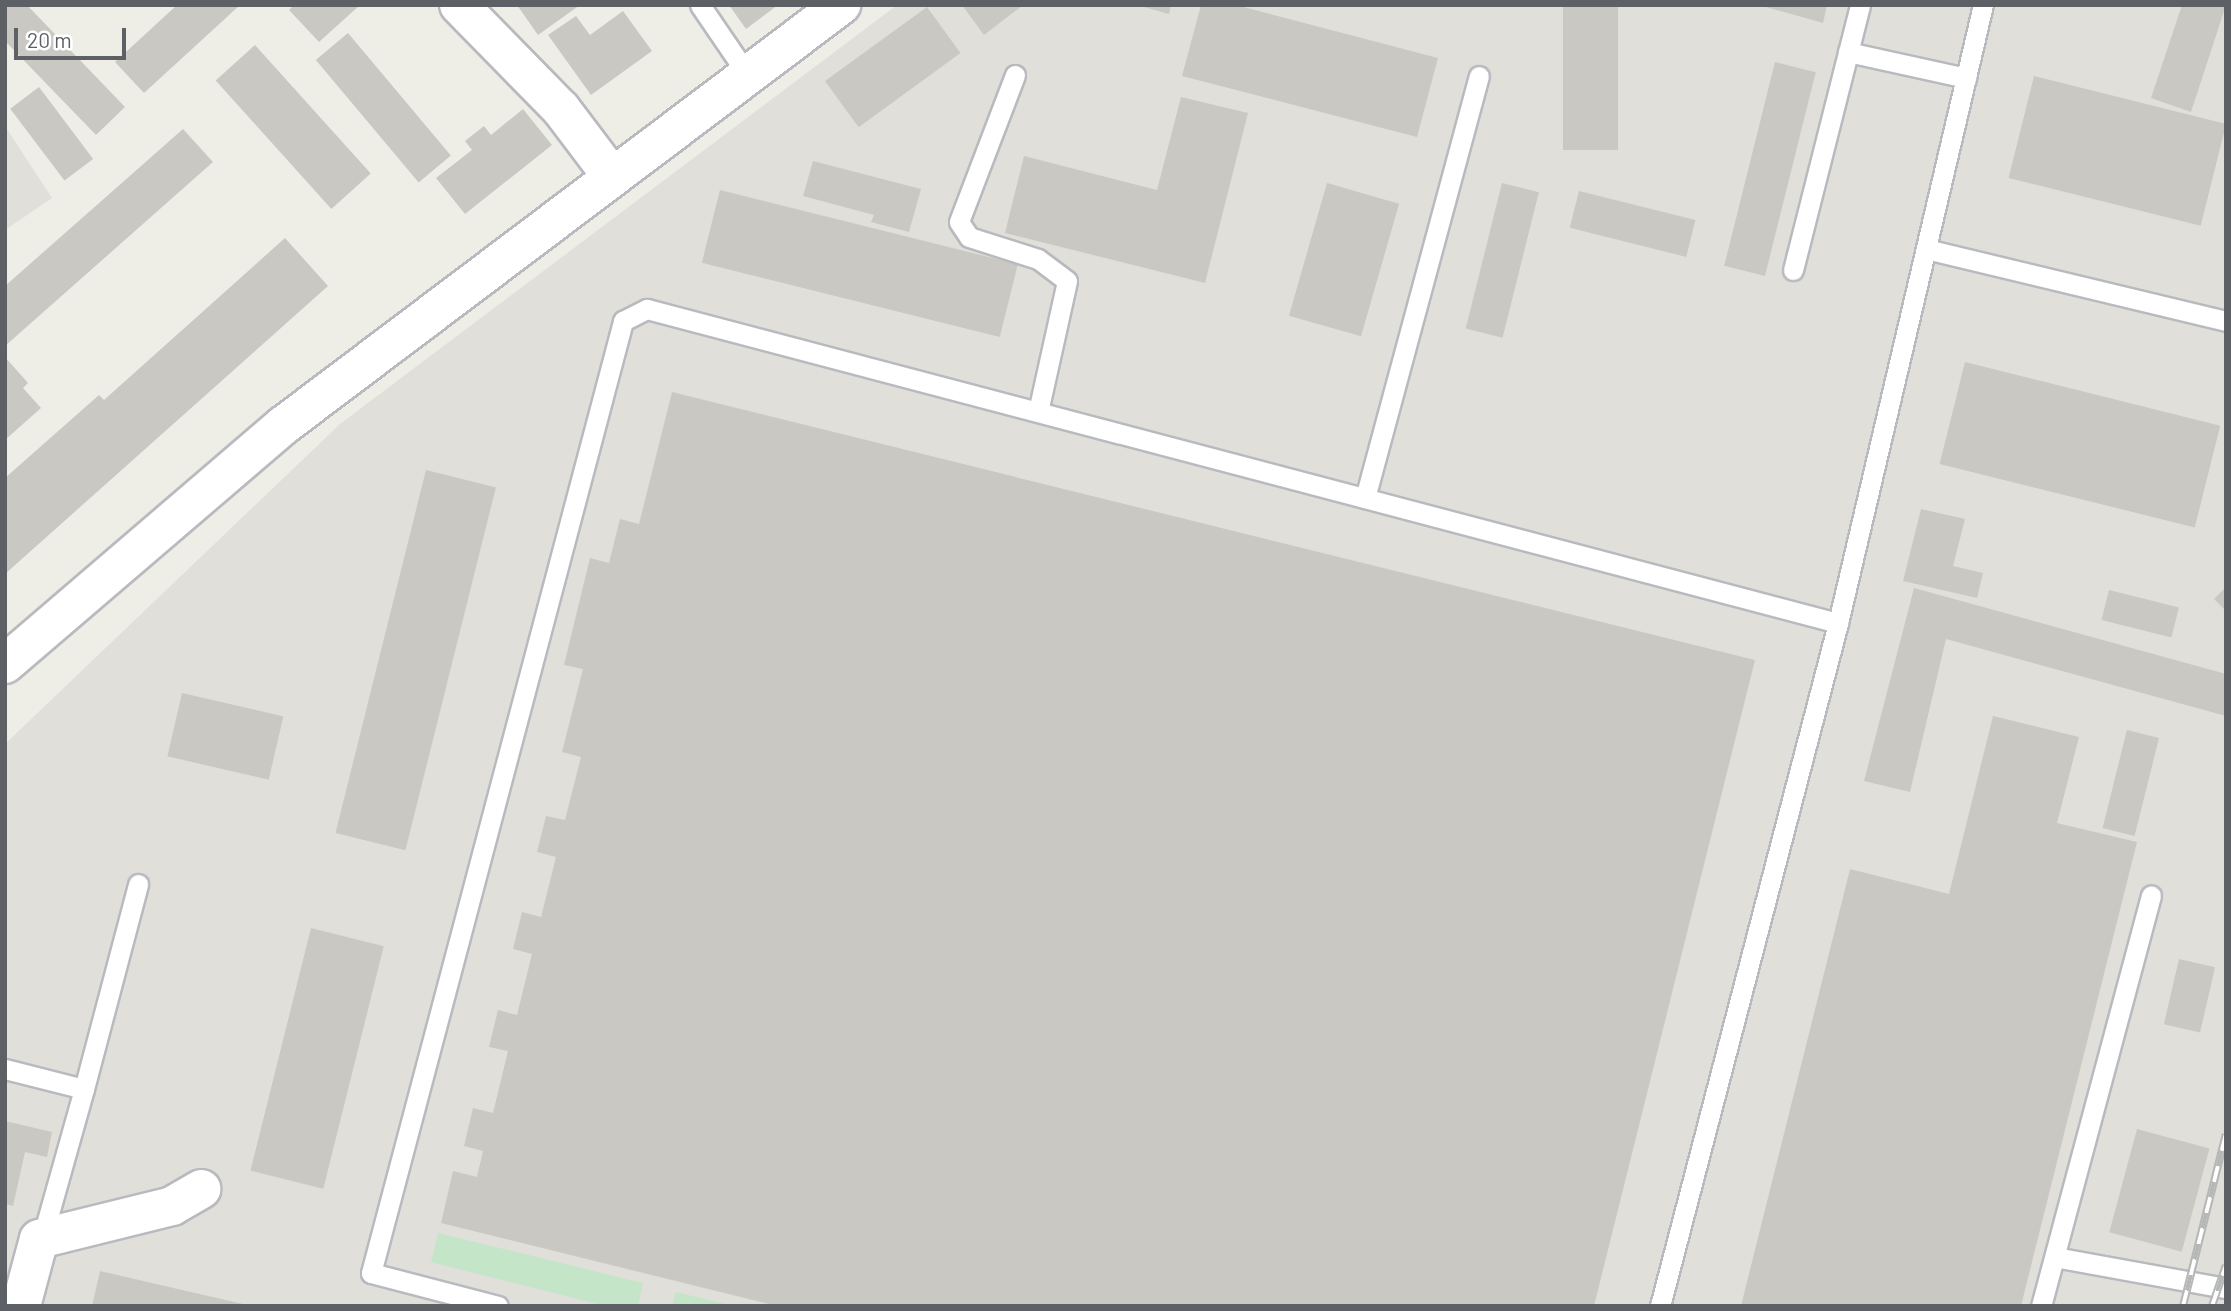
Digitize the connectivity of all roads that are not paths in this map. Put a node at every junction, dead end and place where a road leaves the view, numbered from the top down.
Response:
1 (459, 5) edge
2 (700, 5) edge
3 (841, 5) edge
4 (1860, 5) edge
5 (1983, 5) edge
6 (1849, 52) junction
7 (747, 74) junction
8 (1015, 75) dead end
9 (1479, 76) dead end
10 (1966, 78) junction
11 (611, 174) junction
12 (1926, 249) junction
13 (1793, 270) dead end
14 (2226, 321) edge
15 (1038, 412) junction
16 (1365, 498) junction
17 (1838, 623) junction
18 (5, 664) edge
19 (138, 884) dead end
20 (2151, 895) dead end
21 (5, 1069) edge
22 (84, 1089) junction
23 (202, 1189) dead end
24 (42, 1238) junction
25 (2054, 1256) junction
26 (2226, 1288) edge
27 (21, 1306) edge
28 (498, 1306) edge
29 (1660, 1306) edge
30 (2041, 1306) edge

1 - 11 main road
2 - 7 lane
3 - 7 main road
4 - 6 lane
5 - 10 lane
6 - 10 lane
6 - 13 lane
7 - 11 main road
8 - 15 lane
9 - 16 lane
10 - 12 lane
11 - 18 main road
12 - 14 lane
12 - 17 lane
15 - 16 lane
15 - 28 lane
16 - 17 lane
17 - 29 lane
19 - 22 lane
20 - 25 lane
21 - 22 lane
22 - 24 lane
23 - 24 main road
24 - 27 main road
25 - 26 lane
25 - 30 lane

